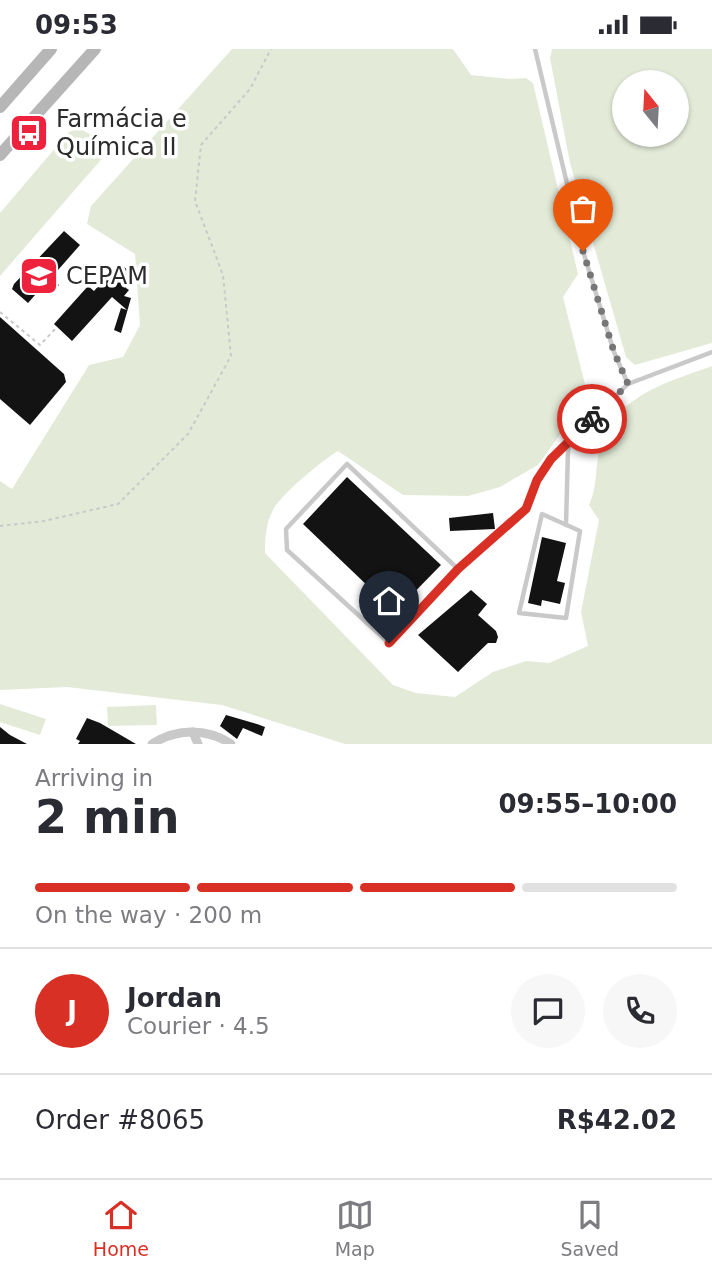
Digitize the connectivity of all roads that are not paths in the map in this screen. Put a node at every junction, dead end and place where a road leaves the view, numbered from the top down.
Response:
1 (51, 49) edge
2 (95, 49) edge
3 (535, 49) edge
4 (0, 107) edge
5 (0, 155) edge
6 (712, 352) edge
7 (628, 384) junction
8 (572, 438) junction
9 (566, 525) junction
10 (458, 569) junction
11 (193, 732) junction
12 (152, 744) edge
13 (198, 744) edge
14 (231, 744) edge

1 - 4 main road
2 - 5 main road
3 - 7 lane
6 - 7 lane
7 - 8 lane
8 - 9 lane
8 - 10 lane
9 - 9 lane
10 - 10 lane
11 - 12 street
11 - 13 street
11 - 14 street

